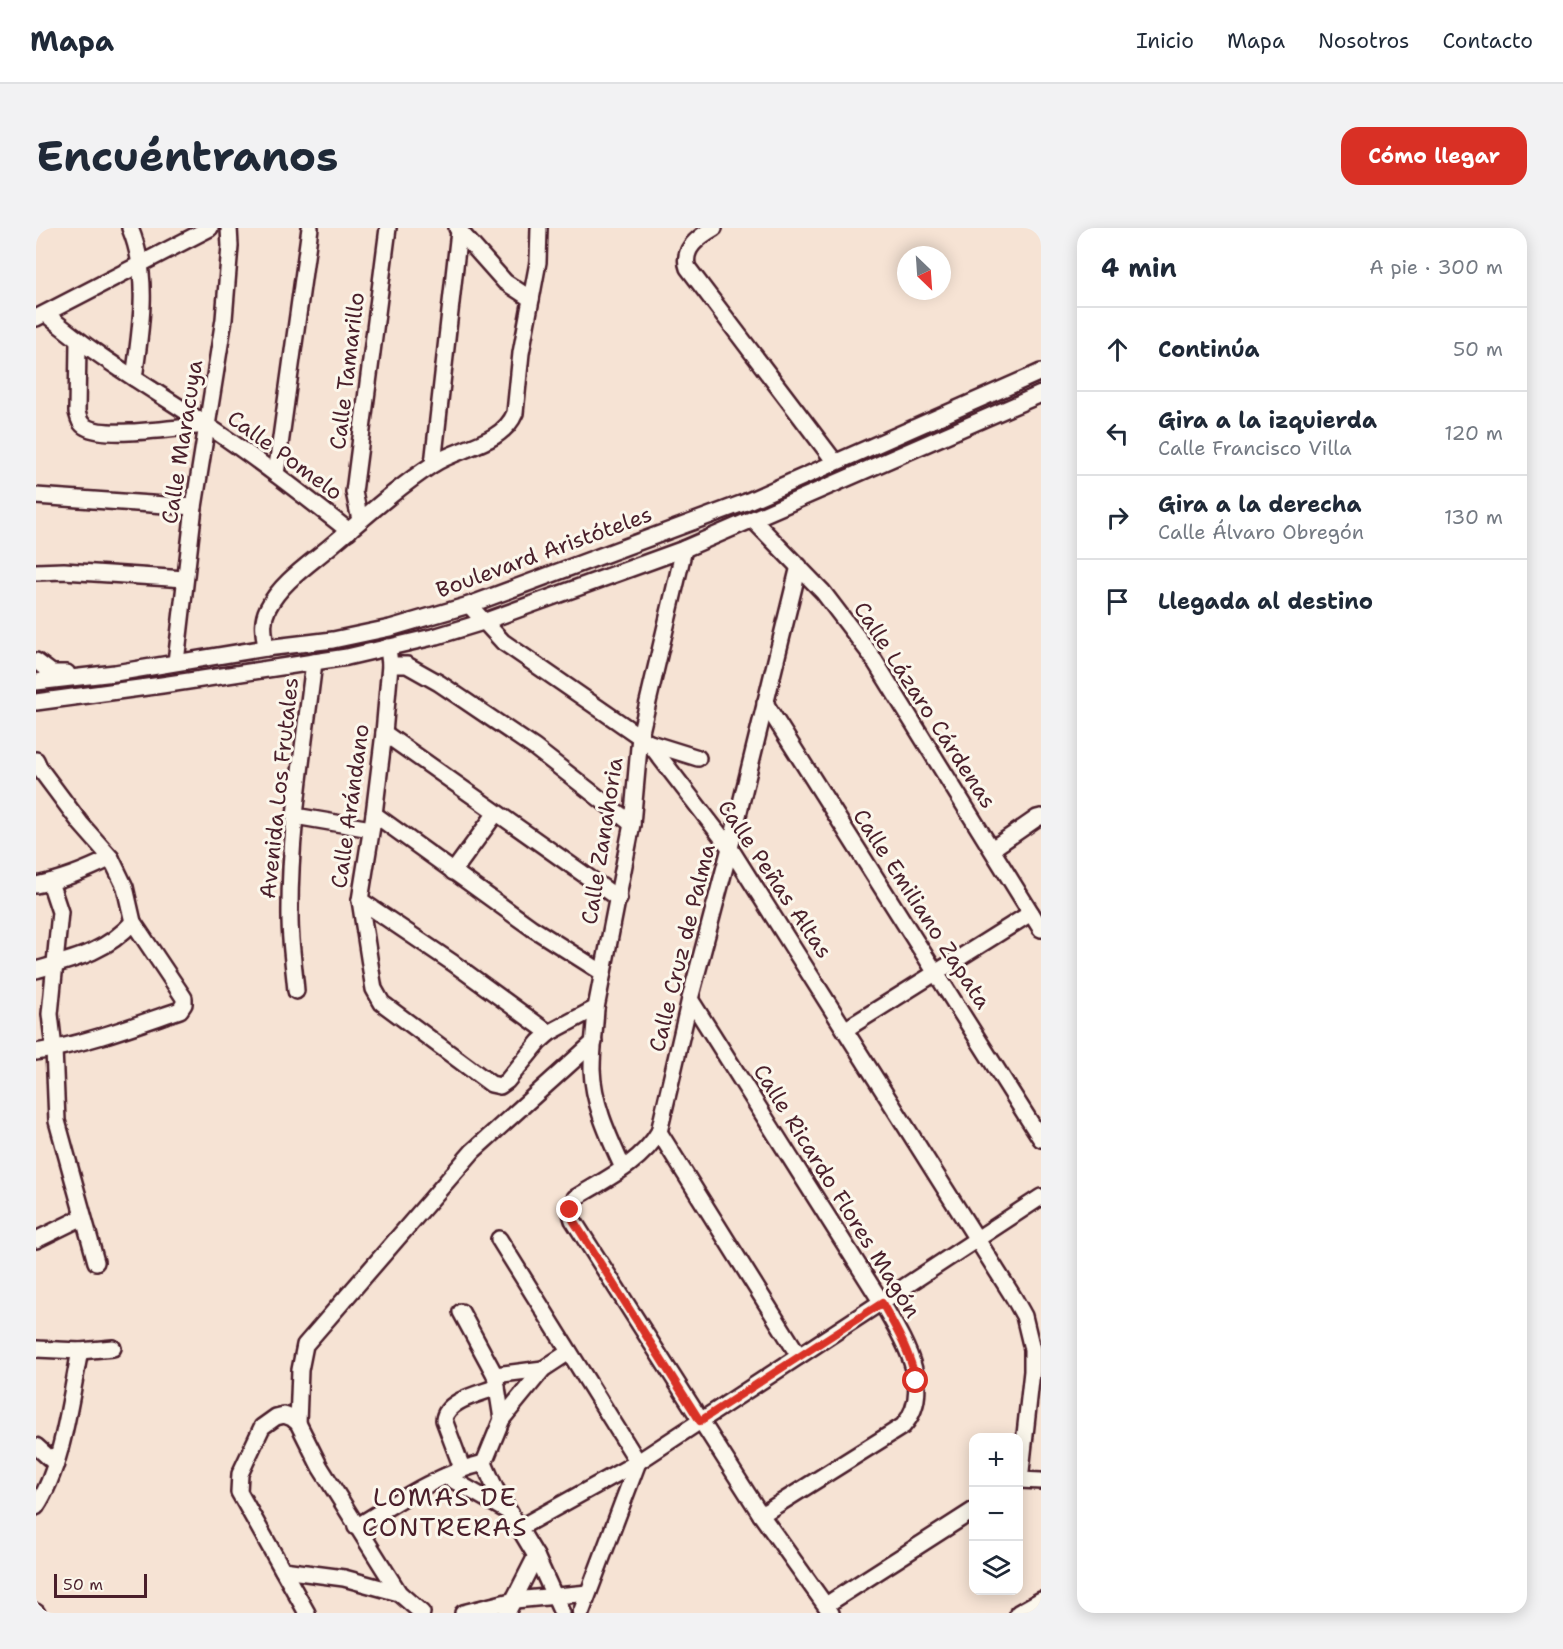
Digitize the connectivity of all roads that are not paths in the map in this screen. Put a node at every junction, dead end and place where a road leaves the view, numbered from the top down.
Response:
1 (130, 228) edge
2 (210, 228) edge
3 (229, 228) edge
4 (310, 228) edge
5 (388, 228) edge
6 (539, 228) edge
7 (714, 228) edge
8 (458, 229) edge
9 (140, 264) junction
10 (531, 299) junction
11 (41, 316) edge
12 (78, 341) junction
13 (1041, 372) edge
14 (134, 378) junction
15 (1041, 394) edge
16 (207, 425) junction
17 (835, 462) junction
18 (433, 464) junction
19 (276, 474) junction
20 (36, 496) edge
21 (194, 507) junction
22 (753, 520) junction
23 (355, 525) junction
24 (684, 549) junction
25 (799, 566) junction
26 (36, 572) edge
27 (185, 579) junction
28 (469, 605) junction
29 (483, 622) junction
30 (388, 647) junction
31 (266, 648) junction
32 (36, 662) edge
33 (176, 662) junction
34 (314, 662) junction
35 (390, 665) junction
36 (115, 673) junction
37 (41, 682) edge
38 (36, 699) edge
39 (765, 703) junction
40 (384, 733) junction
41 (645, 740) junction
42 (698, 758) dead end
43 (36, 760) edge
44 (496, 813) junction
45 (295, 816) junction
46 (1041, 818) edge
47 (373, 822) junction
48 (632, 824) junction
49 (730, 848) junction
50 (992, 849) junction
51 (111, 858) junction
52 (453, 872) junction
53 (43, 884) edge
54 (619, 899) junction
55 (360, 900) junction
56 (1031, 913) junction
57 (133, 922) junction
58 (1041, 929) edge
59 (54, 965) junction
60 (36, 970) edge
61 (936, 972) junction
62 (603, 973) junction
63 (296, 991) dead end
64 (690, 999) junction
65 (596, 1008) junction
66 (846, 1029) junction
67 (549, 1034) junction
68 (594, 1042) junction
69 (54, 1049) junction
70 (36, 1052) edge
71 (659, 1132) junction
72 (1041, 1139) edge
73 (623, 1168) junction
74 (1041, 1197) edge
75 (83, 1217) junction
76 (977, 1238) junction
77 (36, 1239) edge
78 (499, 1239) dead end
79 (96, 1263) dead end
80 (882, 1303) junction
81 (461, 1312) dead end
82 (36, 1348) edge
83 (113, 1348) dead end
84 (80, 1351) junction
85 (569, 1352) junction
86 (799, 1356) junction
87 (543, 1369) junction
88 (496, 1381) junction
89 (502, 1419) junction
90 (700, 1421) junction
91 (298, 1423) junction
92 (36, 1446) edge
93 (1023, 1446) edge
94 (638, 1462) junction
95 (484, 1463) junction
96 (56, 1464) junction
97 (462, 1468) junction
98 (446, 1476) junction
99 (1023, 1480) edge
100 (1041, 1481) edge
101 (36, 1507) edge
102 (510, 1513) junction
103 (969, 1513) edge
104 (761, 1515) junction
105 (356, 1527) junction
106 (519, 1528) junction
107 (536, 1556) junction
108 (283, 1570) junction
109 (399, 1593) junction
110 (588, 1593) junction
111 (553, 1596) junction
112 (1041, 1600) edge
113 (511, 1606) edge
114 (828, 1609) edge
115 (307, 1613) edge
116 (422, 1613) edge
117 (462, 1613) edge
118 (562, 1613) edge
119 (581, 1613) edge
120 (1018, 1613) edge

1 - 9 street
2 - 9 street
3 - 16 street, Calle Maracuya
4 - 19 street
5 - 23 street, Calle Tamarillo
6 - 10 street
7 - 17 street
8 - 10 street
8 - 18 street
9 - 11 street
9 - 14 street
10 - 18 street
11 - 12 street, Calle Pomelo
12 - 14 street, Calle Pomelo
12 - 16 street
13 - 17 street, Boulevard Aristóteles
14 - 16 street, Calle Pomelo
15 - 22 street, Boulevard Aristóteles
16 - 19 street, Calle Pomelo
16 - 21 street, Calle Maracuya
17 - 28 street, Boulevard Aristóteles
18 - 23 street
19 - 23 street, Calle Pomelo
20 - 21 street
21 - 27 street, Calle Maracuya
22 - 24 street, Boulevard Aristóteles
22 - 25 street, Calle Lázaro Cárdenas
23 - 31 street
24 - 29 street, Boulevard Aristóteles
24 - 41 street, Calle Zanahoria
25 - 39 street, Calle Cruz de Palma
25 - 50 street, Calle Lázaro Cárdenas
26 - 27 street
27 - 33 street, Calle Maracuya
28 - 29 street, Calle Peñas Altas
28 - 31 street, Boulevard Aristóteles
29 - 30 street, Boulevard Aristóteles
29 - 41 street, Calle Peñas Altas
30 - 34 street, Boulevard Aristóteles
30 - 35 street, Calle Arándano
31 - 33 street, Boulevard Aristóteles
32 - 36 street
32 - 37 street
33 - 36 street, Boulevard Aristóteles
34 - 38 street, Boulevard Aristóteles
34 - 45 street, Avenida Los Frutales
35 - 40 street, Calle Arándano
35 - 48 street
36 - 37 street, Boulevard Aristóteles
37 - 38 street
39 - 49 street, Calle Cruz de Palma
39 - 61 street, Calle Emiliano Zapata
40 - 44 street
40 - 47 street, Calle Arándano
41 - 42 street
41 - 48 street, Calle Zanahoria
41 - 49 street, Calle Peñas Altas
43 - 51 street
44 - 52 street
44 - 54 street
45 - 47 street
45 - 63 street, Avenida Los Frutales
46 - 50 street
47 - 52 street
47 - 55 street, Calle Arándano
48 - 54 street, Calle Zanahoria
49 - 64 street, Calle Cruz de Palma
49 - 66 street, Calle Peñas Altas
50 - 56 street, Calle Lázaro Cárdenas
51 - 53 street
51 - 57 street
52 - 62 street
53 - 59 street
54 - 62 street, Calle Zanahoria
55 - 67 street
55 - 67 street, Calle Arándano
56 - 58 street, Calle Lázaro Cárdenas
56 - 61 street
57 - 59 street
57 - 69 street
59 - 60 street
59 - 69 street
61 - 66 street
61 - 72 street, Calle Emiliano Zapata
62 - 65 street, Calle Zanahoria
64 - 71 street, Calle Cruz de Palma
64 - 80 street, Calle Ricardo Flores Magón
65 - 67 street
65 - 68 street, Calle Zanahoria
66 - 76 street, Calle Peñas Altas
68 - 73 street, Calle Zanahoria
68 - 91 street
69 - 70 street
69 - 75 street
71 - 73 street, Calle Cruz de Palma
71 - 86 street
73 - 90 street, Calle Cruz de Palma
74 - 76 street
75 - 77 street
75 - 79 street
76 - 80 street
76 - 93 street, Calle Peñas Altas
78 - 85 street
80 - 86 street
80 - 104 street, Calle Ricardo Flores Magón
81 - 88 street
82 - 84 street
83 - 84 street
84 - 96 street
85 - 87 street
85 - 94 street
86 - 90 street
87 - 88 street
87 - 89 street
88 - 89 street
88 - 97 street
89 - 95 street
90 - 94 street
90 - 104 street
91 - 105 street
91 - 108 street
92 - 96 street
94 - 106 street
94 - 110 street
95 - 97 street
95 - 102 street
96 - 101 street
97 - 98 street
98 - 102 street
98 - 105 street
99 - 100 street
102 - 106 street
103 - 114 street
104 - 114 street
105 - 109 street
106 - 107 street
107 - 111 street
107 - 113 street
108 - 109 street
108 - 115 street
109 - 116 street
110 - 111 street
110 - 119 street
111 - 113 street
111 - 118 street
112 - 120 street
113 - 117 street

